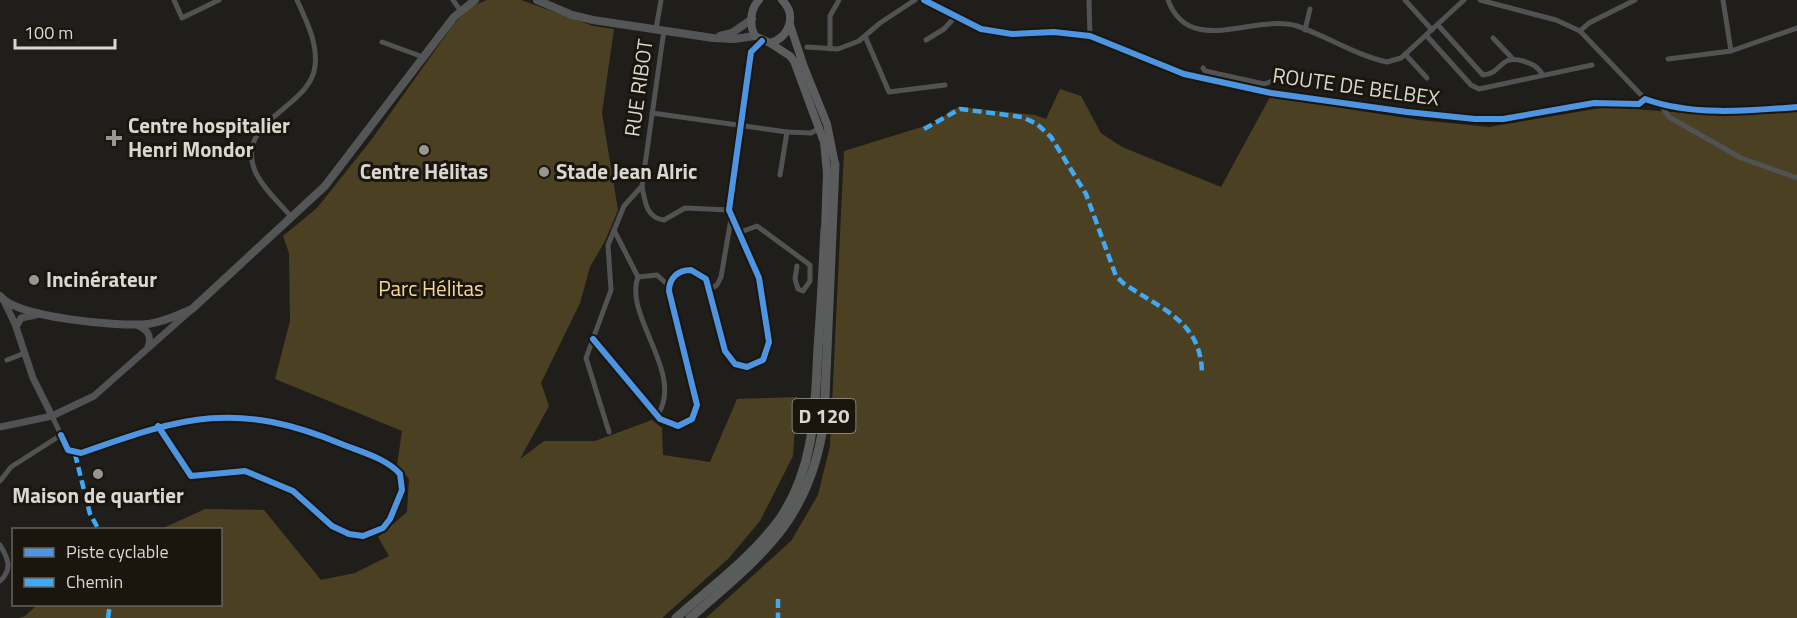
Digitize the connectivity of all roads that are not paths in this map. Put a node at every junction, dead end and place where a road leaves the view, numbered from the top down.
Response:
1 (174, 0) edge
2 (219, 0) edge
3 (297, 0) edge
4 (453, 0) edge
5 (475, 0) edge
6 (661, 0) edge
7 (782, 0) edge
8 (794, 0) edge
9 (839, 0) edge
10 (915, 0) edge
11 (924, 0) edge
12 (1089, 0) edge
13 (1168, 0) edge
14 (1405, 0) edge
15 (1464, 0) edge
16 (1480, 0) edge
17 (1635, 0) edge
18 (1723, 0) edge
19 (543, 1) edge
20 (757, 1) edge
21 (1310, 9) dead end
22 (460, 10) junction
23 (790, 11) junction
24 (955, 17) junction
25 (752, 19) junction
26 (790, 25) junction
27 (1438, 25) junction
28 (1797, 28) edge
29 (660, 30) junction
30 (1305, 30) junction
31 (1432, 30) junction
32 (1580, 31) junction
33 (1426, 35) junction
34 (865, 36) junction
35 (1090, 36) junction
36 (713, 38) junction
37 (1493, 38) dead end
38 (762, 40) junction
39 (926, 40) dead end
40 (382, 42) dead end
41 (807, 47) dead end
42 (830, 49) junction
43 (1731, 51) junction
44 (1405, 54) junction
45 (423, 57) junction
46 (1512, 58) junction
47 (1668, 59) dead end
48 (1592, 65) dead end
49 (1203, 68) dead end
50 (1219, 75) junction
51 (1543, 75) junction
52 (1427, 78) dead end
53 (1275, 80) dead end
54 (1217, 83) junction
55 (945, 85) dead end
56 (1645, 99) junction
57 (1660, 104) junction
58 (1797, 107) edge
59 (652, 113) junction
60 (741, 124) junction
61 (820, 128) junction
62 (787, 132) junction
63 (835, 164) joint
64 (780, 175) dead end
65 (1797, 178) edge
66 (642, 186) junction
67 (729, 210) junction
68 (292, 218) junction
69 (731, 218) junction
70 (614, 229) junction
71 (825, 229) joint
72 (738, 234) junction
73 (797, 266) dead end
74 (638, 277) junction
75 (669, 286) junction
76 (710, 289) junction
77 (2, 299) edge
78 (192, 309) junction
79 (36, 315) junction
80 (137, 324) junction
81 (16, 327) junction
82 (593, 339) junction
83 (147, 350) junction
84 (25, 353) junction
85 (7, 360) dead end
86 (46, 406) junction
87 (65, 411) junction
88 (52, 416) junction
89 (657, 416) junction
90 (33, 419) junction
91 (158, 426) junction
92 (0, 427) edge
93 (609, 432) dead end
94 (61, 435) junction
95 (0, 481) edge
96 (0, 545) edge
97 (0, 581) edge
98 (676, 618) edge
99 (690, 618) edge

1 - 2 street
3 - 68 street
4 - 22 street
5 - 22 main road
6 - 29 street, RUE RIBOT
7 - 23 main road
8 - 23 main road
9 - 42 street
10 - 34 street
11 - 24 street, ROUTE DE BELBEX
12 - 35 street
13 - 30 street
14 - 31 street
15 - 27 street
16 - 32 street
17 - 32 street
18 - 43 street
19 - 29 main road
20 - 25 main road
21 - 30 street
22 - 45 main road
23 - 26 main road
24 - 35 street, ROUTE DE BELBEX
24 - 39 street
25 - 36 main road
25 - 38 main road
26 - 38 main road
26 - 63 main road, D 120
27 - 31 street
27 - 46 street
28 - 43 street
29 - 36 main road
29 - 59 street, RUE RIBOT
30 - 44 street
31 - 33 street
32 - 56 street
33 - 44 street
33 - 51 street
34 - 42 street
34 - 55 street
35 - 54 street, ROUTE DE BELBEX
36 - 38 main road
37 - 46 street
38 - 60 street
38 - 61 main road, D 120
40 - 45 street
41 - 42 street
43 - 47 street
44 - 52 street
45 - 68 main road
46 - 51 street
48 - 51 street
49 - 50 street
50 - 53 street
50 - 54 street
54 - 56 street, ROUTE DE BELBEX
56 - 57 street, ROUTE DE BELBEX
57 - 58 street, ROUTE DE BELBEX
57 - 65 street
59 - 60 street
59 - 66 street, RUE RIBOT
60 - 62 street
60 - 67 street
61 - 62 street
61 - 71 main road, D 120
62 - 64 street
63 - 99 highway, D 120
66 - 67 street
66 - 70 street
67 - 69 street
68 - 78 main road
69 - 72 street
69 - 76 street
70 - 74 street
70 - 82 street
71 - 98 highway, D 120
72 - 73 street
72 - 76 street
74 - 75 street
74 - 89 street
75 - 76 street
75 - 89 street
77 - 79 main road
77 - 81 street
78 - 80 main road
78 - 83 street
79 - 80 main road
79 - 81 street
80 - 83 street
81 - 84 street
82 - 89 street
82 - 93 street
83 - 87 street
84 - 85 street
84 - 86 street
86 - 87 street
86 - 88 street
86 - 90 street
87 - 88 street
88 - 90 street
88 - 94 street
90 - 92 street
91 - 91 street
91 - 94 street
94 - 95 street
96 - 97 street

